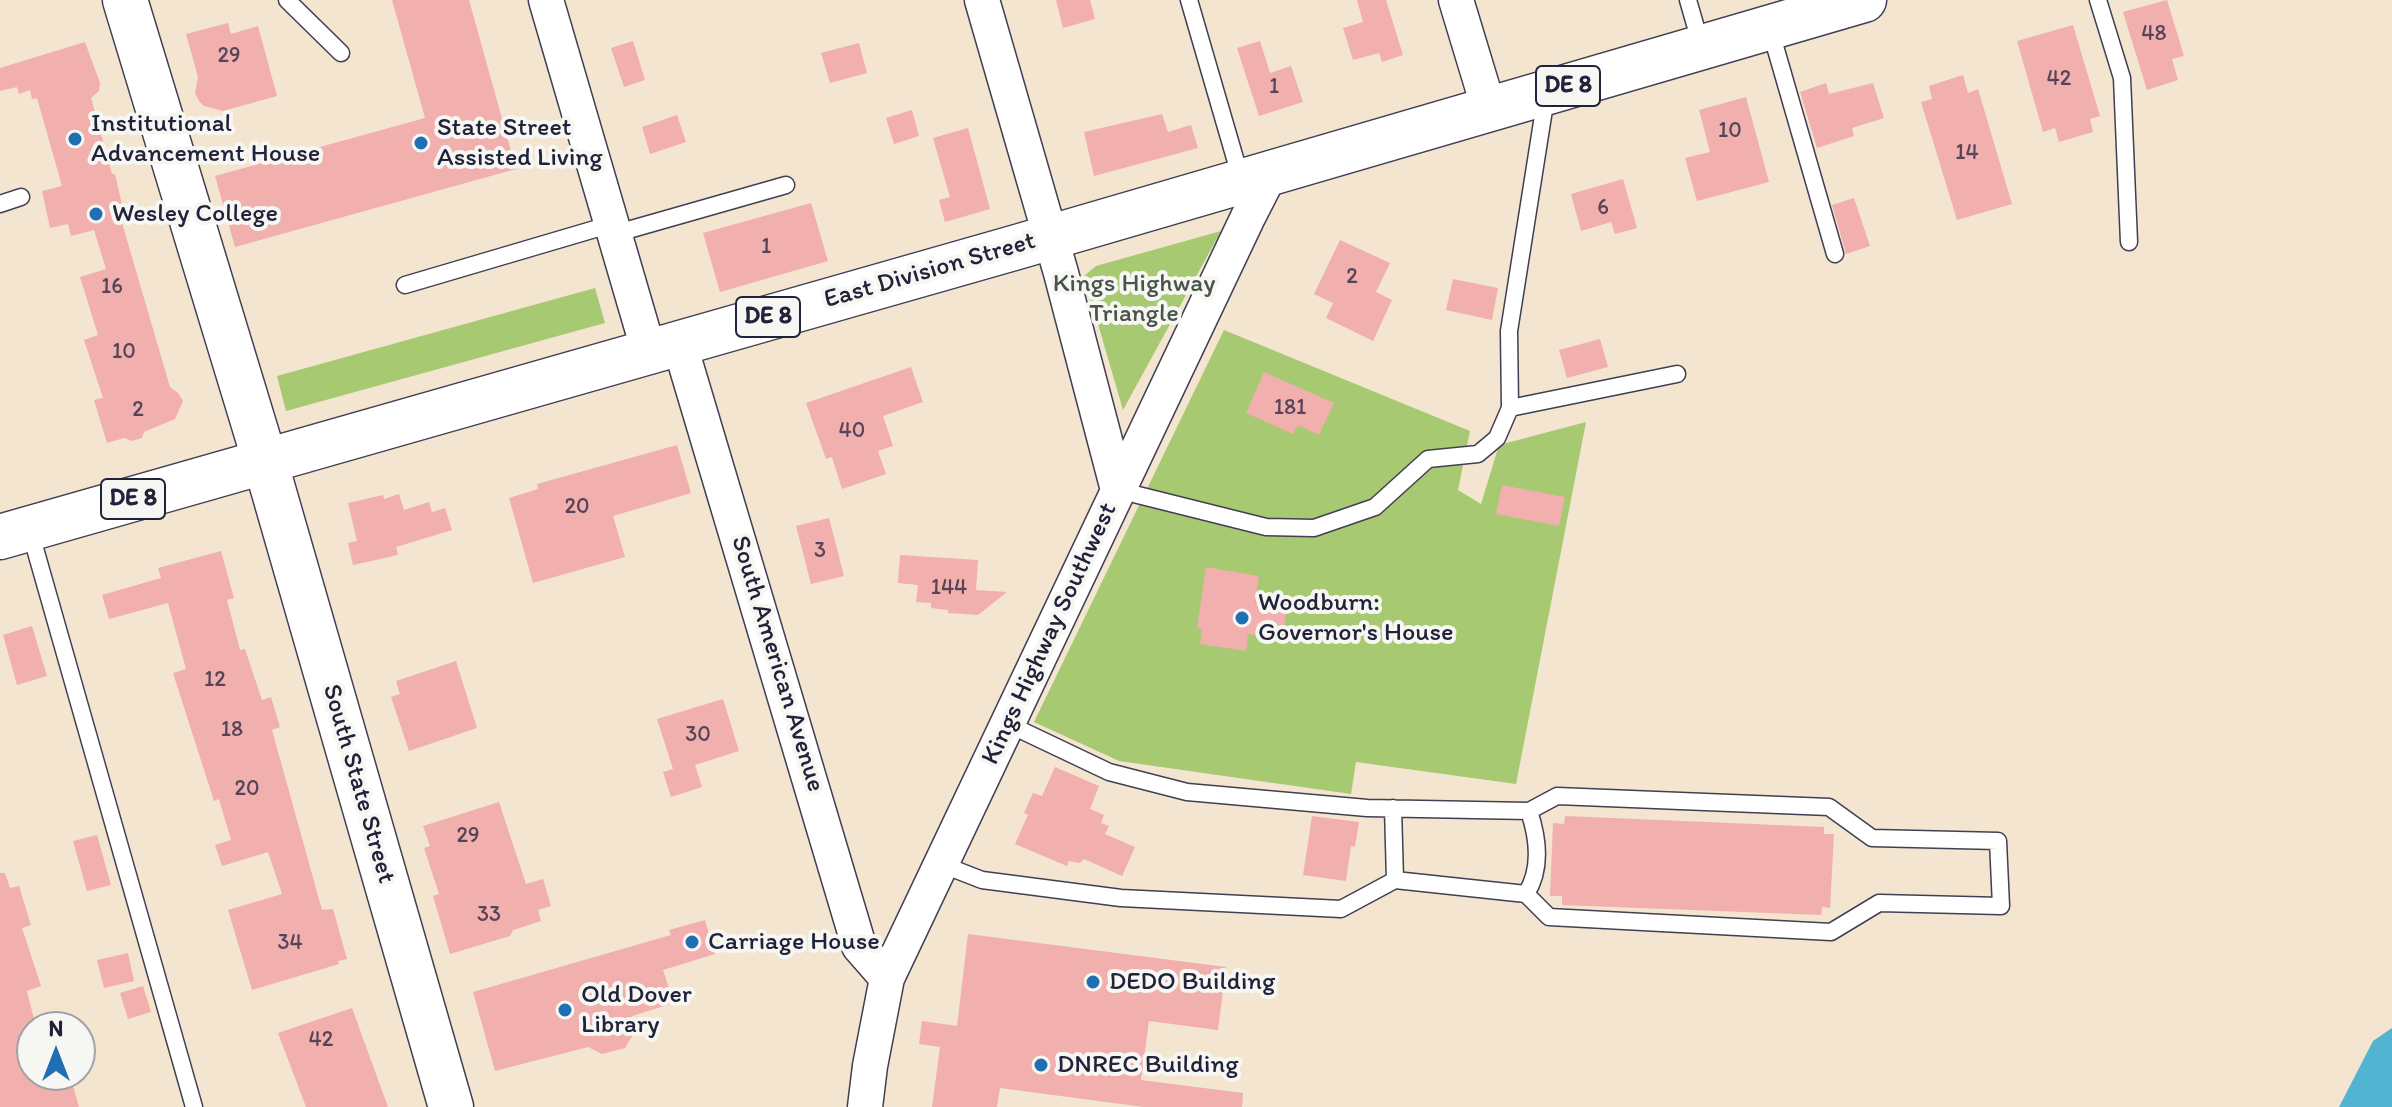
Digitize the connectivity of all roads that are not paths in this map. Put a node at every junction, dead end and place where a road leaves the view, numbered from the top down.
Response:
1 (125, 0) edge
2 (287, 0) edge
3 (546, 0) edge
4 (982, 0) edge
5 (1189, 0) edge
6 (1456, 0) edge
7 (1688, 0) edge
8 (1864, 0) edge
9 (2098, 0) edge
10 (1770, 27) junction
11 (1701, 47) junction
12 (341, 53) dead end
13 (1546, 93) junction
14 (1489, 109) junction
15 (1256, 176) junction
16 (786, 185) dead end
17 (21, 197) dead end
18 (0, 204) edge
19 (613, 229) junction
20 (1051, 237) junction
21 (2129, 242) dead end
22 (1835, 254) dead end
23 (405, 285) dead end
24 (664, 347) junction
25 (1677, 374) dead end
26 (1510, 408) junction
27 (265, 461) junction
28 (1118, 490) junction
29 (15, 533) edge
30 (1008, 724) junction
31 (1393, 808) junction
32 (1529, 811) junction
33 (941, 864) junction
34 (1395, 880) junction
35 (1526, 894) junction
36 (887, 978) junction
37 (194, 1107) edge
38 (451, 1107) edge
39 (865, 1107) edge

1 - 27 main road, South State Street
2 - 12 lane
3 - 19 street, South American Avenue
4 - 20 street
5 - 15 lane
6 - 14 street
7 - 11 lane
8 - 10 main road, DE 8
9 - 21 lane
10 - 11 main road, DE 8
10 - 22 lane
11 - 13 main road, DE 8
13 - 14 main road, DE 8
13 - 26 lane
14 - 15 main road, DE 8
15 - 20 main road, East Division Street / DE 8
15 - 28 street, Kings Highway Southwest
16 - 19 lane
17 - 18 lane
19 - 23 lane
19 - 24 street, South American Avenue
20 - 24 main road, East Division Street / DE 8
20 - 28 street
24 - 27 main road, East Division Street / DE 8
24 - 36 street, South American Avenue
25 - 26 lane
26 - 28 lane
27 - 29 main road, DE 8
27 - 38 main road, South State Street
28 - 30 street, Kings Highway Southwest
29 - 37 lane
30 - 31 lane
30 - 33 street, Kings Highway Southwest
31 - 32 lane
31 - 34 lane
32 - 35 lane
32 - 35 lane
33 - 34 lane
33 - 36 street, Kings Highway Southwest
34 - 35 lane
36 - 39 street, Kings Highway Southwest

